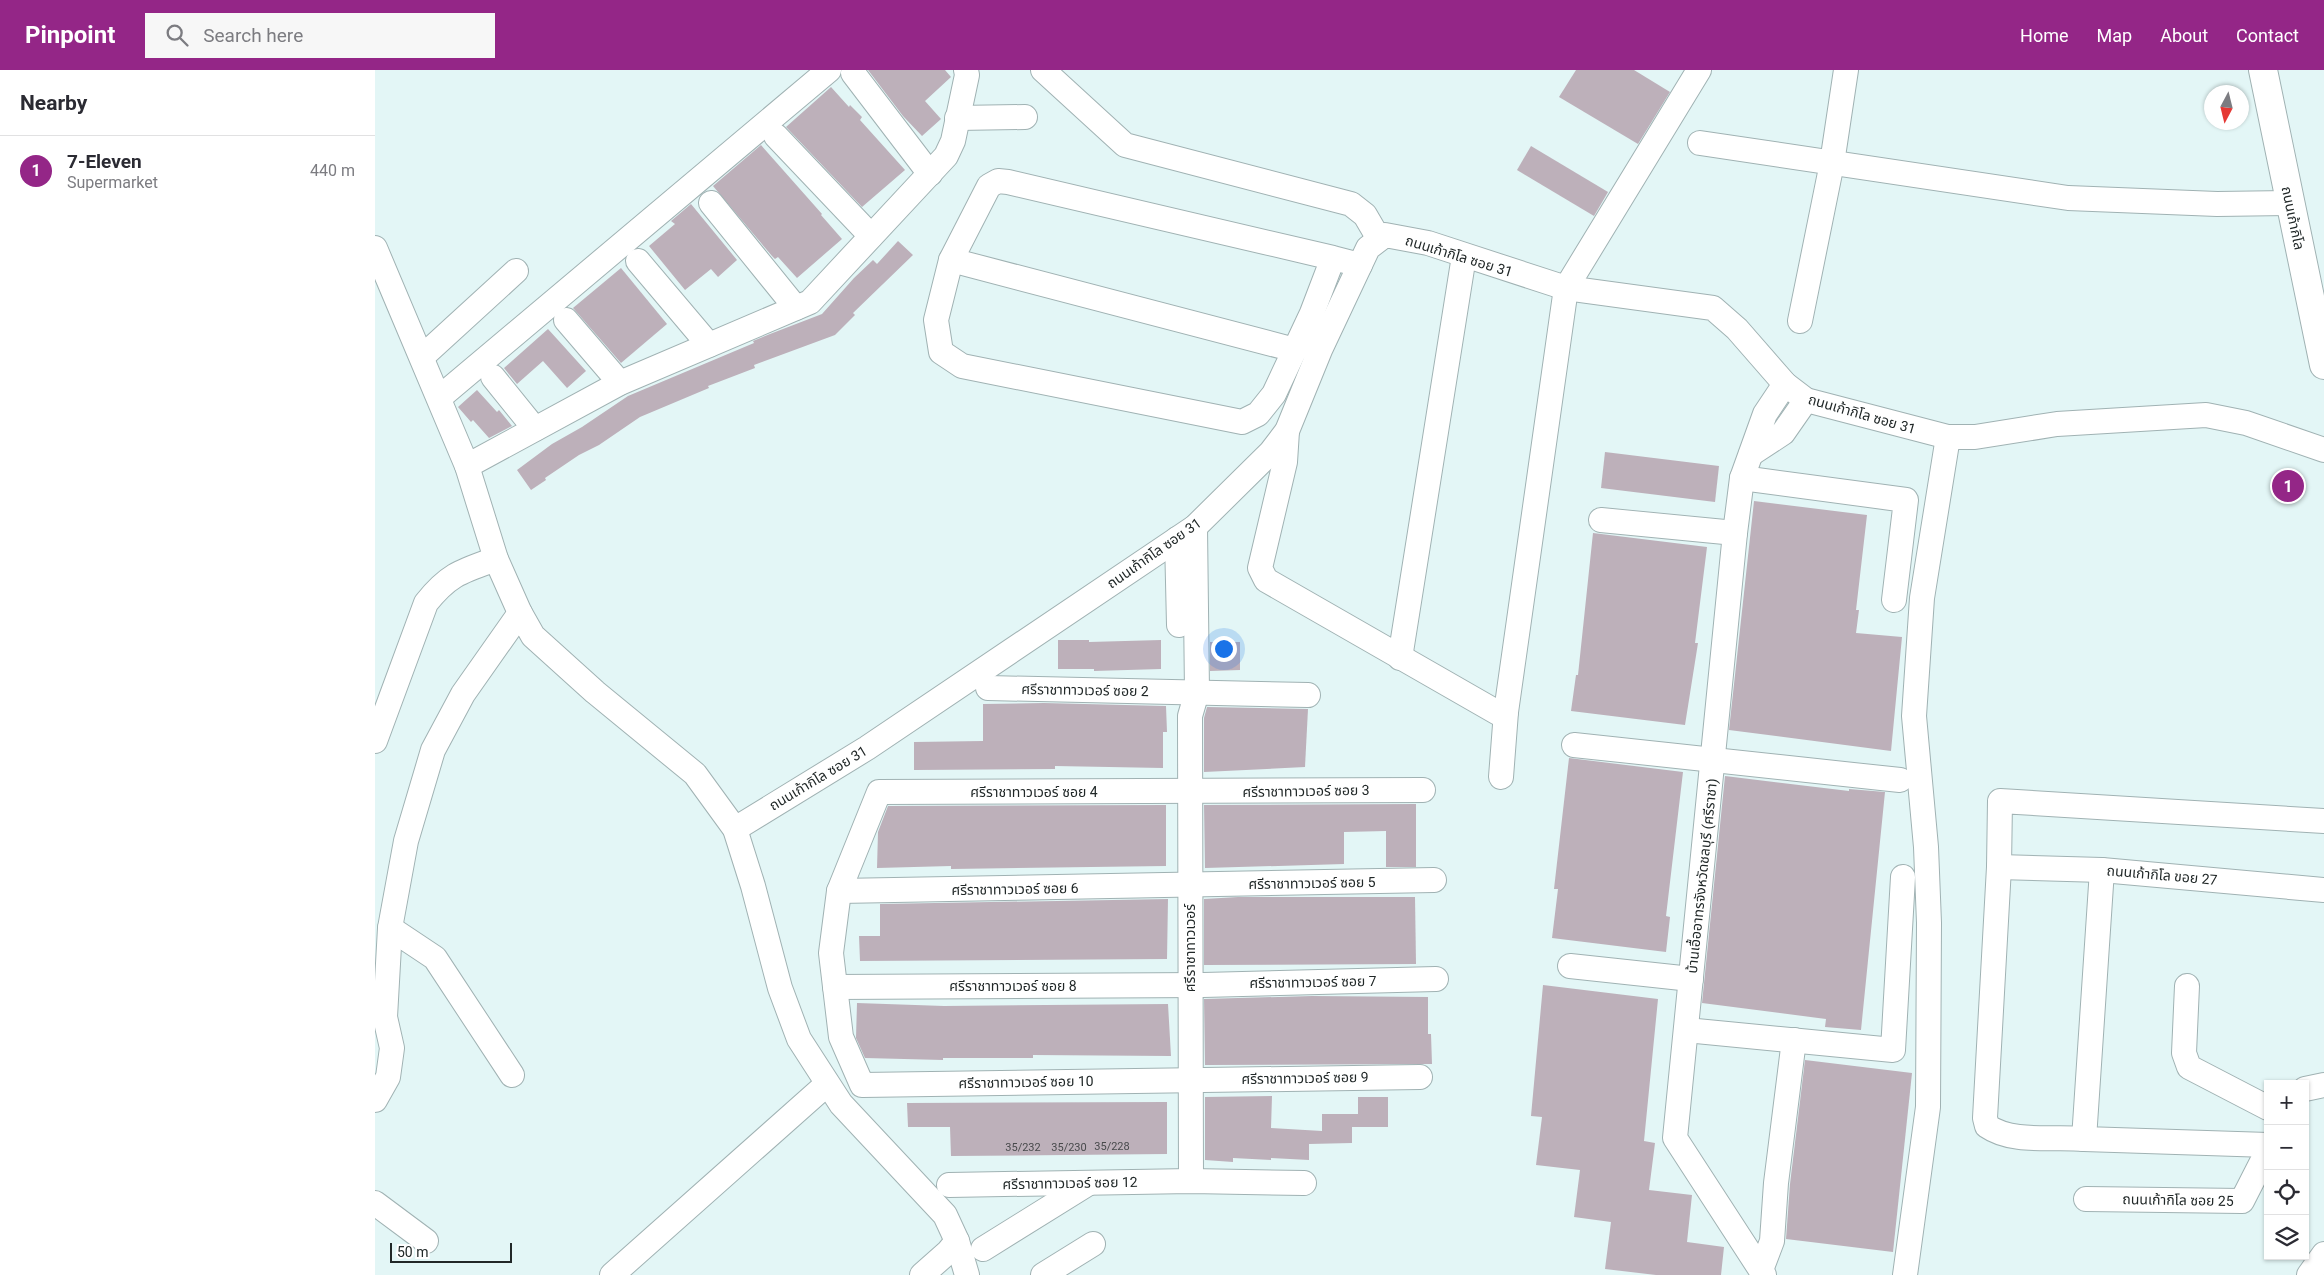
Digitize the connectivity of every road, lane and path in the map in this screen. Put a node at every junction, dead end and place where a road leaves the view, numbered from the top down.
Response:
1 (829, 70) edge
2 (966, 70) edge
3 (1043, 70) edge
4 (1699, 70) edge
5 (1846, 70) edge
6 (2263, 70) edge
7 (853, 73) dead end
8 (1025, 117) dead end
9 (957, 118) junction
10 (776, 136) dead end
11 (1701, 143) dead end
12 (1832, 163) junction
13 (930, 174) junction
14 (711, 203) dead end
15 (2290, 203) junction
16 (871, 236) junction
17 (1379, 239) junction
18 (375, 248) edge
19 (1464, 256) junction
20 (1333, 258) junction
21 (951, 260) junction
22 (638, 261) dead end
23 (1360, 265) junction
24 (515, 271) dead end
25 (1566, 288) junction
26 (796, 308) junction
27 (566, 320) dead end
28 (1800, 321) dead end
29 (709, 345) junction
30 (1295, 350) junction
31 (422, 357) junction
32 (2324, 365) edge
33 (493, 377) dead end
34 (620, 383) junction
35 (1785, 384) junction
36 (439, 398) junction
37 (1806, 400) junction
38 (535, 429) junction
39 (1287, 431) junction
40 (1948, 437) junction
41 (2324, 450) edge
42 (1751, 454) junction
43 (467, 466) junction
44 (1742, 478) junction
45 (1601, 520) dead end
46 (1186, 533) junction
47 (1735, 533) junction
48 (496, 559) junction
49 (1894, 600) dead end
50 (520, 613) junction
51 (1400, 658) junction
52 (988, 688) dead end
53 (1189, 692) junction
54 (1308, 694) dead end
55 (1506, 712) junction
56 (375, 741) edge
57 (1574, 745) dead end
58 (1713, 761) junction
59 (1501, 777) dead end
60 (1900, 780) dead end
61 (1423, 790) dead end
62 (1190, 792) junction
63 (2324, 821) edge
64 (735, 829) junction
65 (1999, 867) junction
66 (2102, 870) junction
67 (1903, 877) dead end
68 (1434, 880) dead end
69 (1190, 886) junction
70 (2324, 890) edge
71 (839, 892) junction
72 (390, 928) junction
73 (1570, 966) dead end
74 (1691, 979) junction
75 (1435, 980) dead end
76 (1190, 984) junction
77 (2187, 986) dead end
78 (835, 987) junction
79 (1686, 1030) junction
80 (1794, 1040) junction
81 (512, 1075) dead end
82 (1420, 1077) dead end
83 (1190, 1080) junction
84 (827, 1084) junction
85 (2324, 1085) edge
86 (2309, 1088) edge
87 (375, 1100) edge
88 (2264, 1106) edge
89 (2084, 1139) junction
90 (2264, 1145) edge
91 (2264, 1158) edge
92 (1191, 1181) junction
93 (1089, 1183) junction
94 (1303, 1183) dead end
95 (949, 1185) dead end
96 (2086, 1199) dead end
97 (375, 1204) edge
98 (426, 1241) dead end
99 (957, 1241) junction
100 (1093, 1244) dead end
101 (983, 1249) dead end
102 (2324, 1254) edge
103 (1762, 1273) edge
104 (613, 1275) edge
105 (922, 1275) edge
106 (967, 1275) edge
107 (1043, 1275) edge
108 (1905, 1275) edge
109 (2309, 1275) edge

1 - 36 street
2 - 9 street
3 - 17 street
4 - 25 street
5 - 12 street
6 - 15 main road, ถนนเก้ากิโล
7 - 13 street
8 - 9 street
9 - 13 street
10 - 16 street
11 - 12 street
12 - 15 street
12 - 28 street
13 - 16 street
14 - 26 street
15 - 32 main road, ถนนเก้ากิโล
16 - 26 street
17 - 19 street, ถนนเก้ากิโล ซอย 31
17 - 23 street, ถนนเก้ากิโล ซอย 31
18 - 31 street
19 - 25 street, ถนนเก้ากิโล ซอย 31
19 - 51 street
20 - 21 street
20 - 23 street
20 - 30 street
21 - 30 street
21 - 30 street
22 - 29 street
23 - 39 street, ถนนเก้ากิโล ซอย 31
24 - 31 street
25 - 35 street, ถนนเก้ากิโล ซอย 31
25 - 55 street
26 - 29 street
27 - 34 street
29 - 34 street
31 - 36 street
33 - 38 street
34 - 38 street
35 - 37 street, ถนนเก้ากิโล ซอย 31
35 - 42 street, บ้านเอื้ออาทรจังหวัดชลบุรี (ศรีราชา)
36 - 43 street
37 - 40 street, ถนนเก้ากิโล ซอย 31
37 - 42 street
38 - 43 street
39 - 46 street, ถนนเก้ากิโล ซอย 31
39 - 51 street
40 - 41 street, ถนนเก้ากิโล ซอย 31
40 - 108 street
42 - 44 street, บ้านเอื้ออาทรจังหวัดชลบุรี (ศรีราชา)
43 - 48 street
44 - 47 street, บ้านเอื้ออาทรจังหวัดชลบุรี (ศรีราชา)
44 - 49 street
45 - 47 street
46 - 53 street, ศรีราชาทาวเวอร์
46 - 64 street, ถนนเก้ากิโล ซอย 31
47 - 58 street, บ้านเอื้ออาทรจังหวัดชลบุรี (ศรีราชา)
48 - 50 street
48 - 56 street
50 - 64 street
50 - 72 street
51 - 55 street
52 - 53 street, ศรีราชาทาวเวอร์ ซอย 2
53 - 54 street, ศรีราชาทาวเวอร์ ซอย 2
53 - 62 street, ศรีราชาทาวเวอร์
55 - 59 street
57 - 58 street
58 - 60 street
58 - 74 street, บ้านเอื้ออาทรจังหวัดชลบุรี (ศรีราชา)
61 - 62 street, ศรีราชาทาวเวอร์ ซอย 3
62 - 69 street, ศรีราชาทาวเวอร์
62 - 71 street, ศรีราชาทาวเวอร์ ซอย 4
63 - 65 street
64 - 84 street
65 - 66 street, ถนนเก้ากิโล ขอย 27
65 - 89 street
66 - 70 street, ถนนเก้ากิโล ขอย 27
66 - 89 street
67 - 80 street
68 - 69 street, ศรีราชาทาวเวอร์ ซอย 5
69 - 71 street, ศรีราชาทาวเวอร์ ซอย 6
69 - 76 street, ศรีราชาทาวเวอร์
71 - 78 street
72 - 81 street
72 - 87 street
73 - 74 street
74 - 79 street, บ้านเอื้ออาทรจังหวัดชลบุรี (ศรีราชา)
75 - 76 street, ศรีราชาทาวเวอร์ ซอย 7
76 - 78 street, ศรีราชาทาวเวอร์ ซอย 8
76 - 83 street, ศรีราชาทาวเวอร์
77 - 88 street
78 - 83 street, ศรีราชาทาวเวอร์ ซอย 10
79 - 80 street
79 - 103 street, บ้านเอื้ออาทรจังหวัดชลบุรี (ศรีราชา)
80 - 103 street
82 - 83 street, ศรีราชาทาวเวอร์ ซอย 9
83 - 92 street, ศรีราชาทาวเวอร์
84 - 99 street
84 - 104 street
85 - 86 street
89 - 90 street
91 - 96 street, ถนนเก้ากิโล ซอย 25
92 - 93 street, ศรีราชาทาวเวอร์ ซอย 12
92 - 94 street, ศรีราชาทาวเวอร์ ซอย 12
93 - 95 street, ศรีราชาทาวเวอร์ ซอย 12
93 - 101 street
97 - 98 street
99 - 105 street
99 - 106 street
100 - 107 street
102 - 109 street

